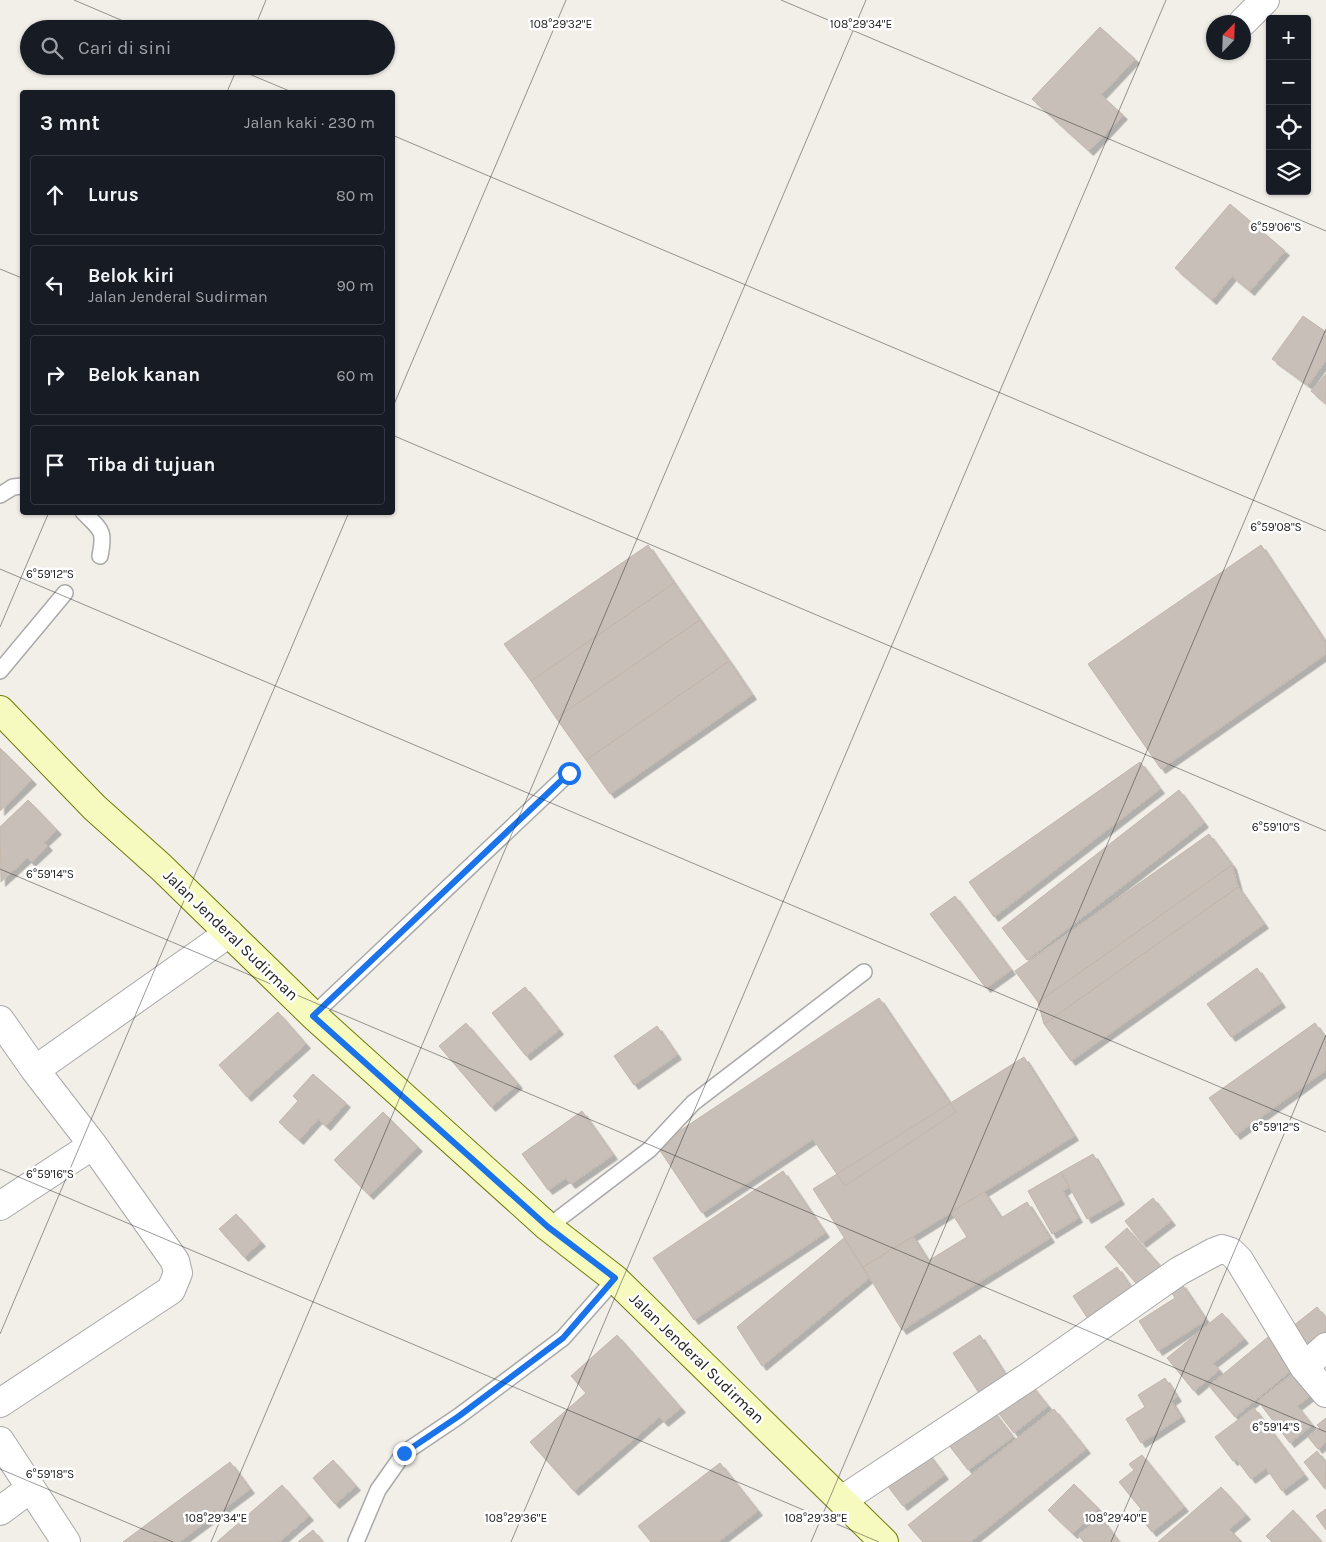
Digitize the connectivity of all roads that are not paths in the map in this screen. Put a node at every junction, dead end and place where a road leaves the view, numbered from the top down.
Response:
1 (1265, 0) edge
2 (1250, 15) edge
3 (20, 486) edge
4 (0, 494) edge
5 (86, 515) edge
6 (100, 556) dead end
7 (65, 592) dead end
8 (0, 671) edge
9 (0, 710) edge
10 (569, 773) dead end
11 (229, 933) junction
12 (864, 972) dead end
13 (313, 1016) junction
14 (0, 1020) edge
15 (35, 1070) junction
16 (93, 1145) junction
17 (0, 1206) edge
18 (548, 1227) junction
19 (615, 1278) junction
20 (1326, 1347) edge
21 (1304, 1367) junction
22 (1326, 1393) edge
23 (0, 1403) edge
24 (0, 1441) edge
25 (31, 1488) junction
26 (842, 1500) junction
27 (0, 1511) edge
28 (66, 1542) edge
29 (356, 1542) edge
30 (884, 1542) edge

1 - 2 street
3 - 4 lane
5 - 6 lane
7 - 8 lane
9 - 11 main road, Jalan Jenderal Sudirman
10 - 13 lane
11 - 13 main road, Jalan Jenderal Sudirman
11 - 15 street
12 - 18 lane
13 - 18 main road, Jalan Jenderal Sudirman
14 - 15 street
15 - 16 street
16 - 17 street
16 - 23 street
18 - 19 main road, Jalan Jenderal Sudirman
19 - 26 main road, Jalan Jenderal Sudirman
19 - 29 lane
20 - 21 street
21 - 22 street
21 - 26 street
24 - 25 street
25 - 27 street
25 - 28 street
26 - 30 main road, Jalan Jenderal Sudirman

